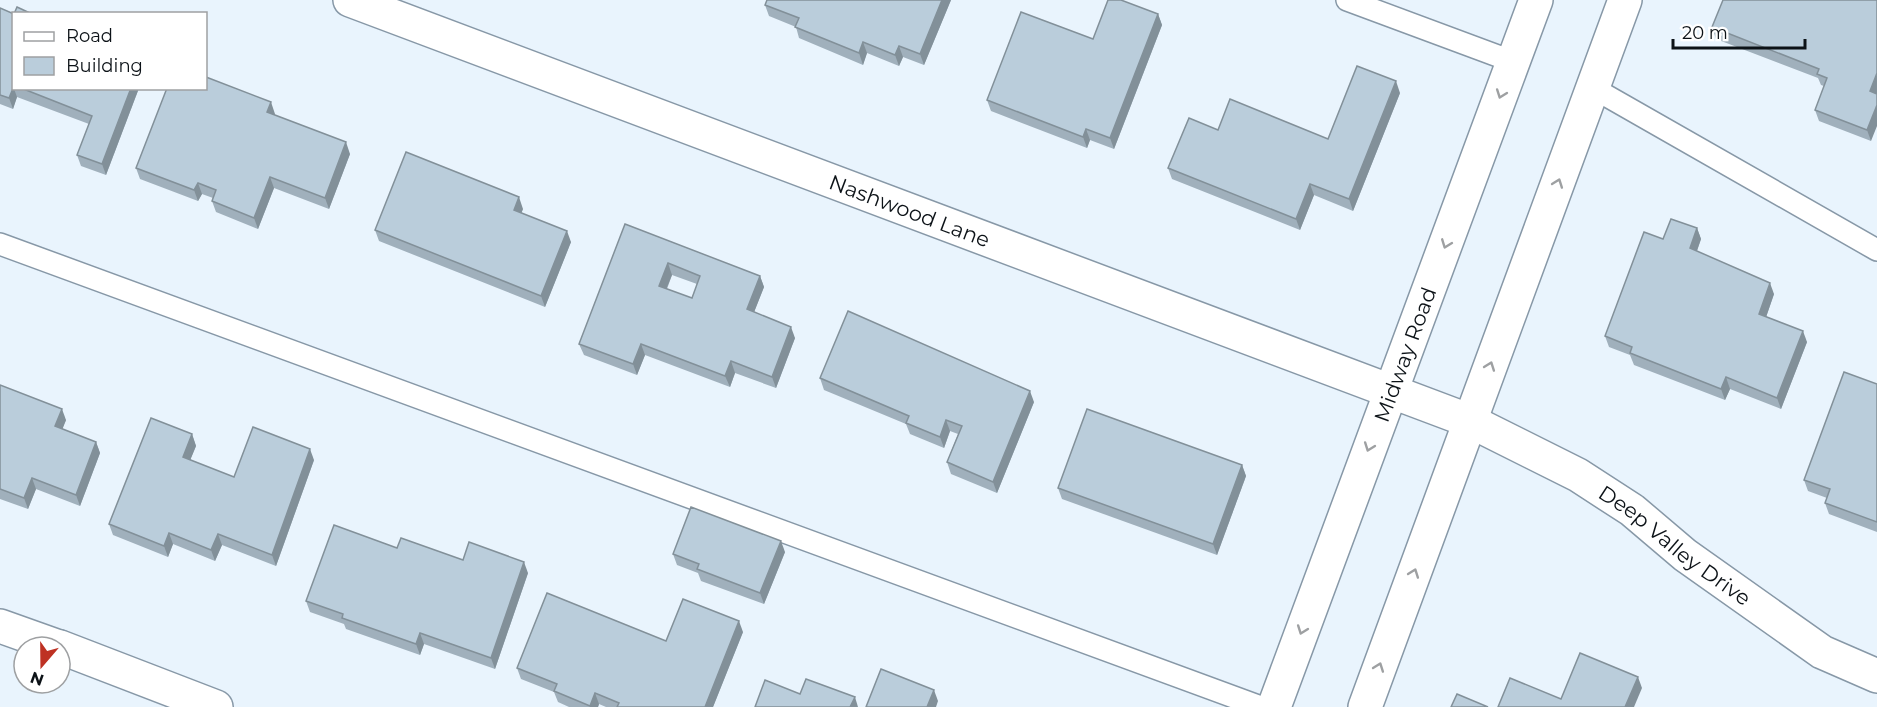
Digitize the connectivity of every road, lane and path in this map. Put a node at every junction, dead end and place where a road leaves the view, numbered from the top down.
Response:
1 (350, 0) edge
2 (1347, 0) edge
3 (1536, 0) edge
4 (1625, 0) edge
5 (1514, 62) junction
6 (1593, 88) junction
7 (0, 244) edge
8 (1877, 250) edge
9 (1389, 392) junction
10 (1470, 421) junction
11 (0, 626) edge
12 (25, 635) edge
13 (72, 652) edge
14 (1877, 676) edge
15 (216, 707) edge
16 (1262, 707) edge
17 (1274, 707) edge
18 (1365, 707) edge

1 - 9 street, Nashwood Lane
2 - 5 lane
3 - 5 street, Midway Road
4 - 6 street
5 -> 9 street, Midway Road
6 - 8 lane
10 -> 6 street
7 - 16 lane
9 - 10 street, Nashwood Lane
9 -> 17 street, Midway Road
10 - 14 street, Deep Valley Drive
18 -> 10 street
11 - 12 street
13 - 15 street

